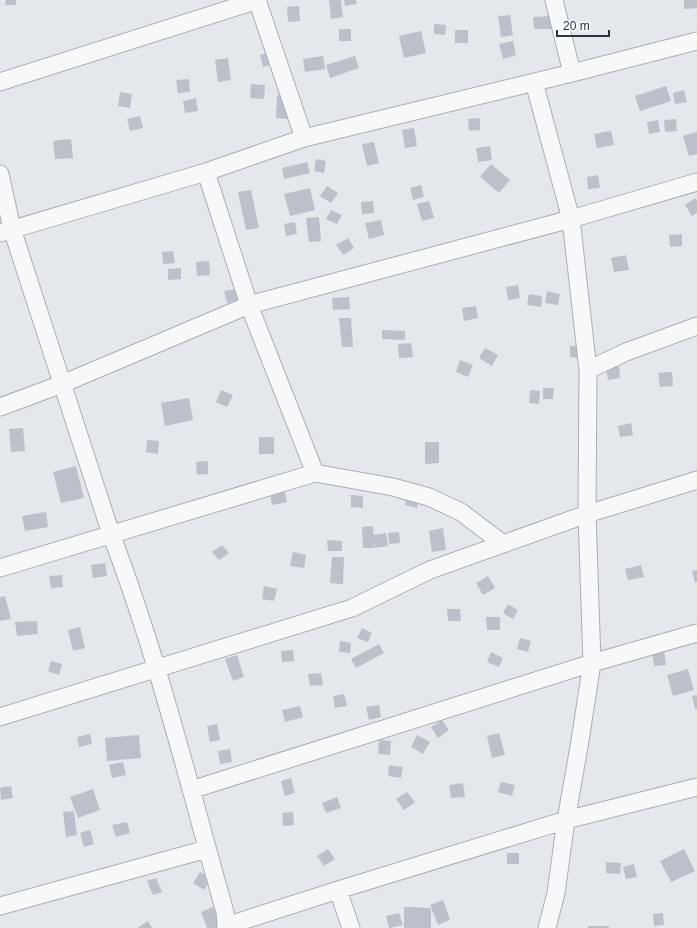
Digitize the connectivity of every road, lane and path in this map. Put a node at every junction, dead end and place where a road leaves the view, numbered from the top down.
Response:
1 (258, 0) edge
2 (554, 0) edge
3 (697, 41) edge
4 (572, 73) junction
5 (0, 82) edge
6 (534, 82) junction
7 (304, 138) junction
8 (206, 172) junction
9 (0, 174) edge
10 (697, 182) edge
11 (572, 219) junction
12 (6, 231) edge
13 (249, 305) junction
14 (697, 326) edge
15 (588, 370) junction
16 (62, 384) junction
17 (0, 407) edge
18 (315, 473) junction
19 (697, 480) edge
20 (587, 514) junction
21 (111, 534) junction
22 (503, 544) junction
23 (0, 568) edge
24 (697, 633) edge
25 (592, 663) junction
26 (157, 669) junction
27 (0, 718) edge
28 (697, 787) edge
29 (191, 790) junction
30 (566, 820) junction
31 (207, 849) junction
32 (338, 890) junction
33 (0, 906) edge
34 (226, 927) edge
35 (352, 928) edge
36 (547, 928) edge

1 - 5 street
1 - 7 street
2 - 4 street
3 - 4 street
4 - 6 street
6 - 7 street
6 - 11 street
7 - 8 street
8 - 12 street
8 - 13 street
9 - 12 street
10 - 11 street
11 - 13 street
11 - 15 street
12 - 16 street
13 - 16 street
13 - 18 street
14 - 15 street
15 - 20 street
16 - 17 street
16 - 21 street
18 - 21 street
18 - 22 street
19 - 20 street
20 - 22 street
20 - 25 street
21 - 23 street
21 - 26 street
22 - 26 street
24 - 25 street
25 - 29 street
25 - 30 street
26 - 27 street
26 - 29 street
28 - 30 street
29 - 31 street
30 - 32 street
30 - 36 street
31 - 33 street
31 - 34 street
32 - 34 street
32 - 35 street

